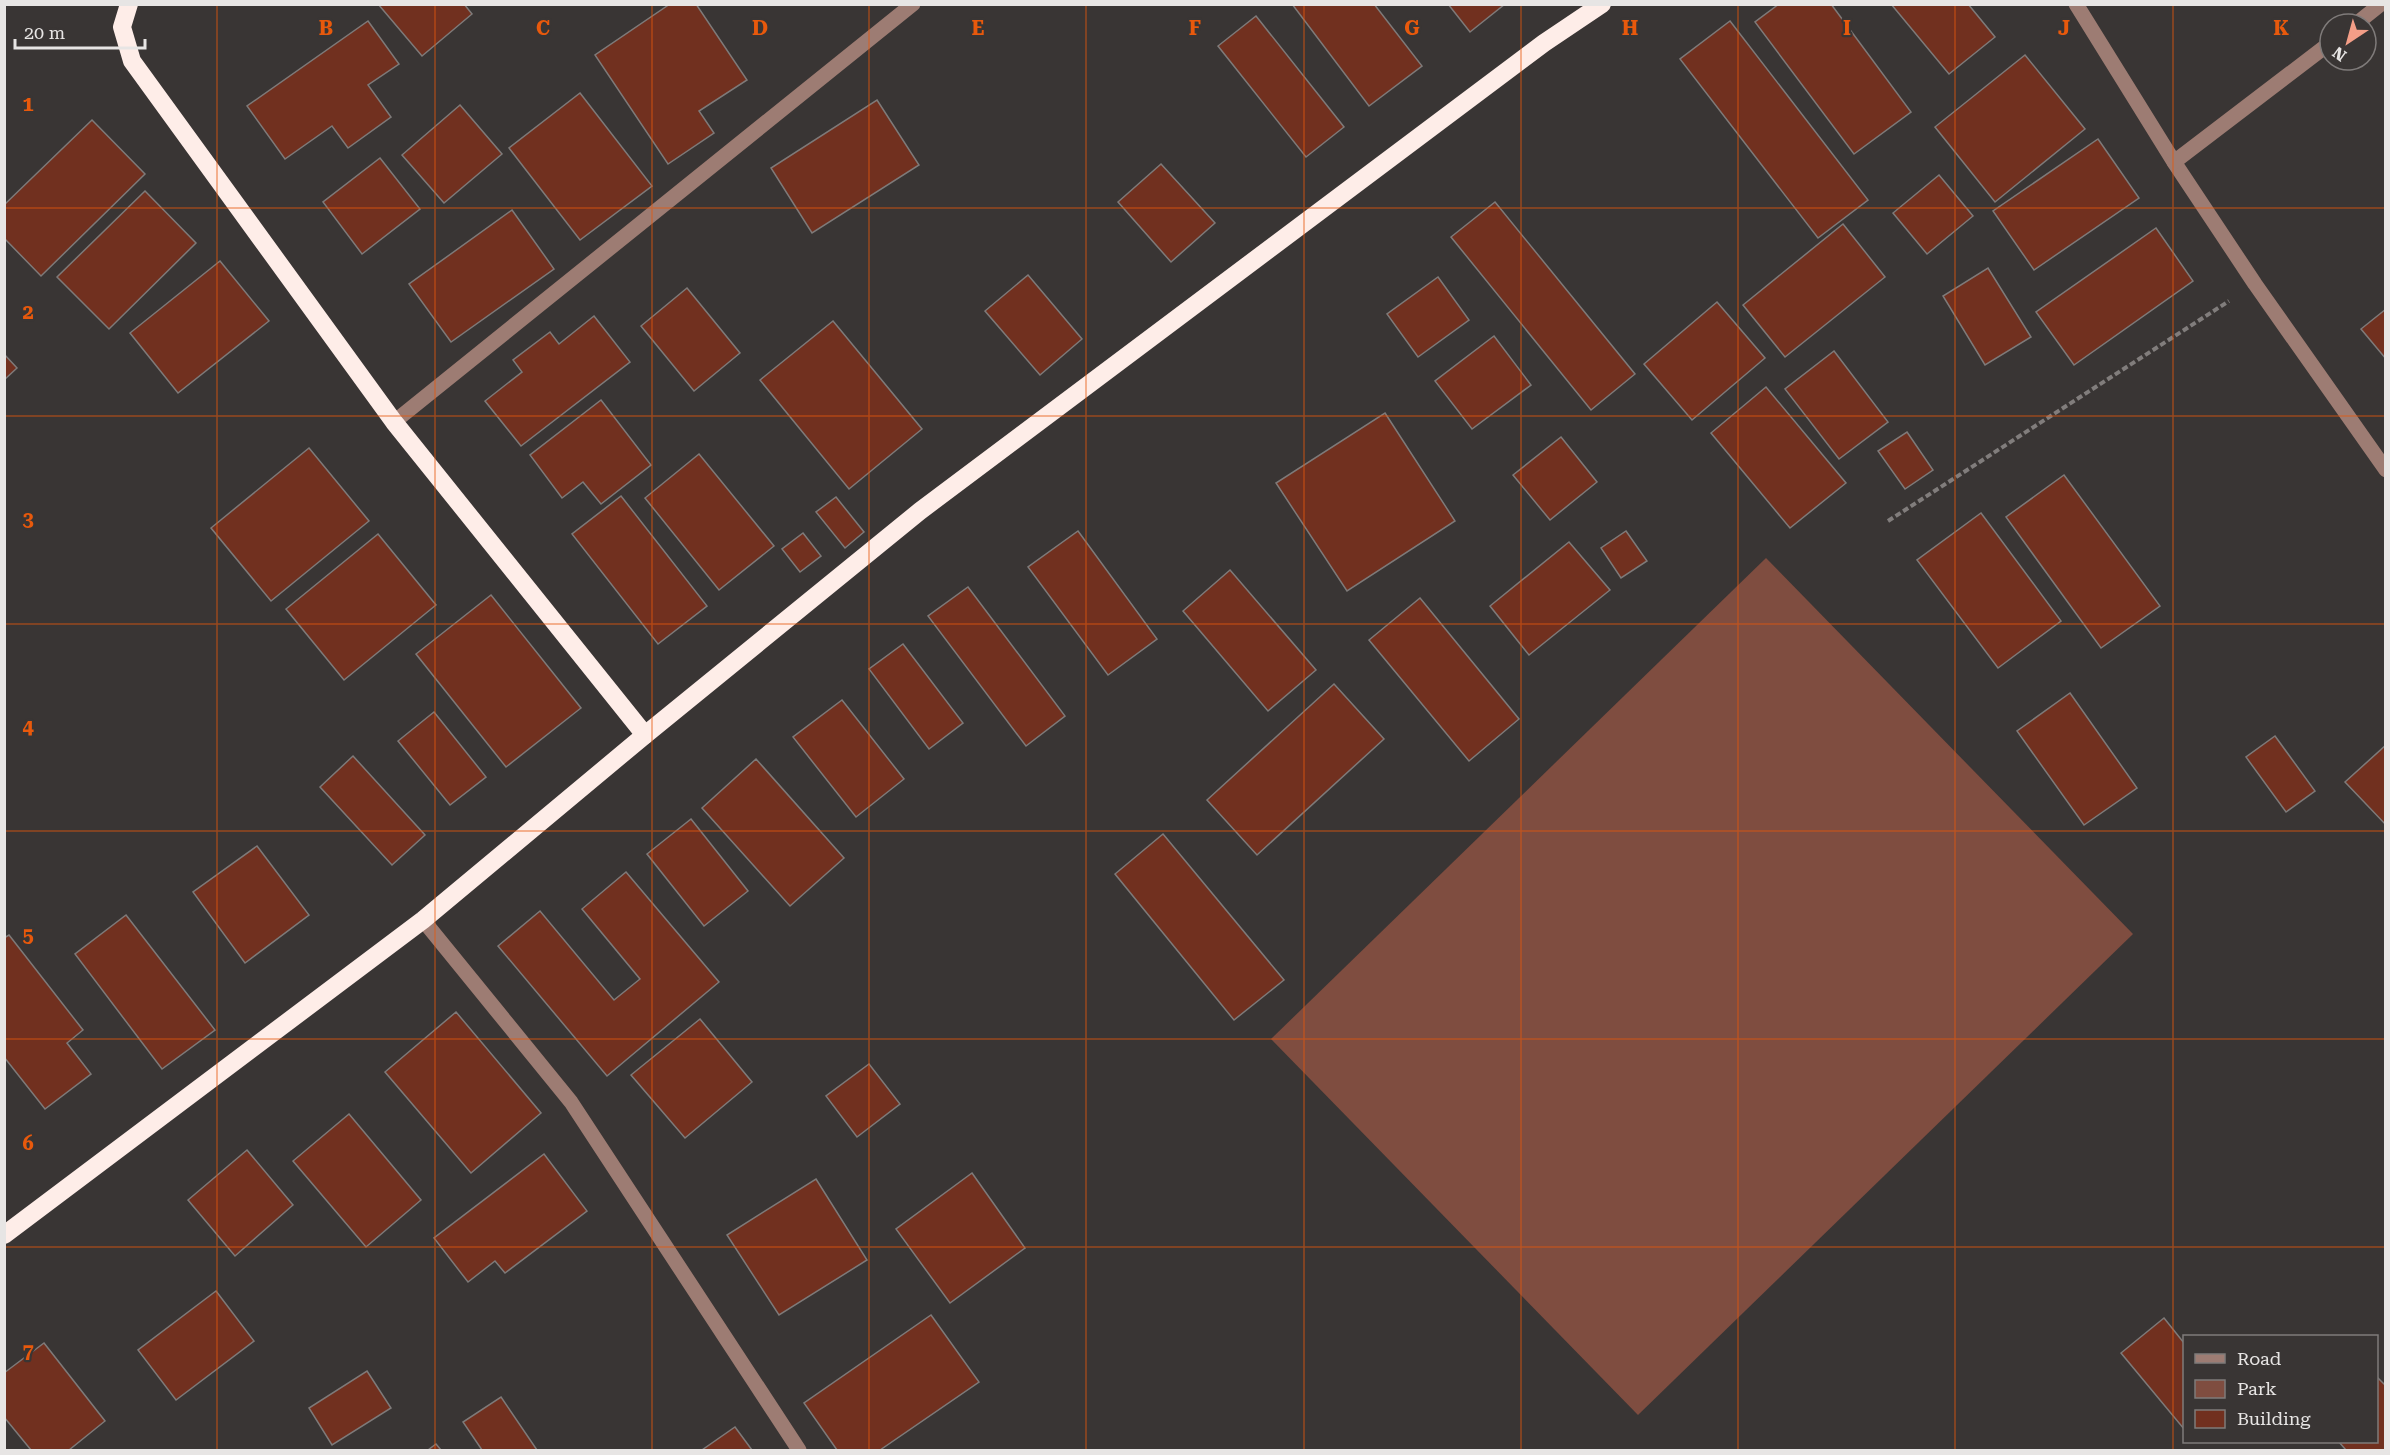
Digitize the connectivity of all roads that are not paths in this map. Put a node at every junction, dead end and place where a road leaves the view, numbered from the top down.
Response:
1 (129, 4) edge
2 (913, 4) edge
3 (1602, 4) edge
4 (2076, 4) edge
5 (2318, 53) edge
6 (2174, 162) junction
7 (394, 422) junction
8 (2385, 470) edge
9 (645, 735) junction
10 (423, 920) junction
11 (4, 1235) edge
12 (799, 1450) edge

1 - 7 highway
2 - 7 street
3 - 9 highway
4 - 6 street
5 - 6 street
6 - 8 street
7 - 9 highway
9 - 10 highway
10 - 11 highway
10 - 12 street

